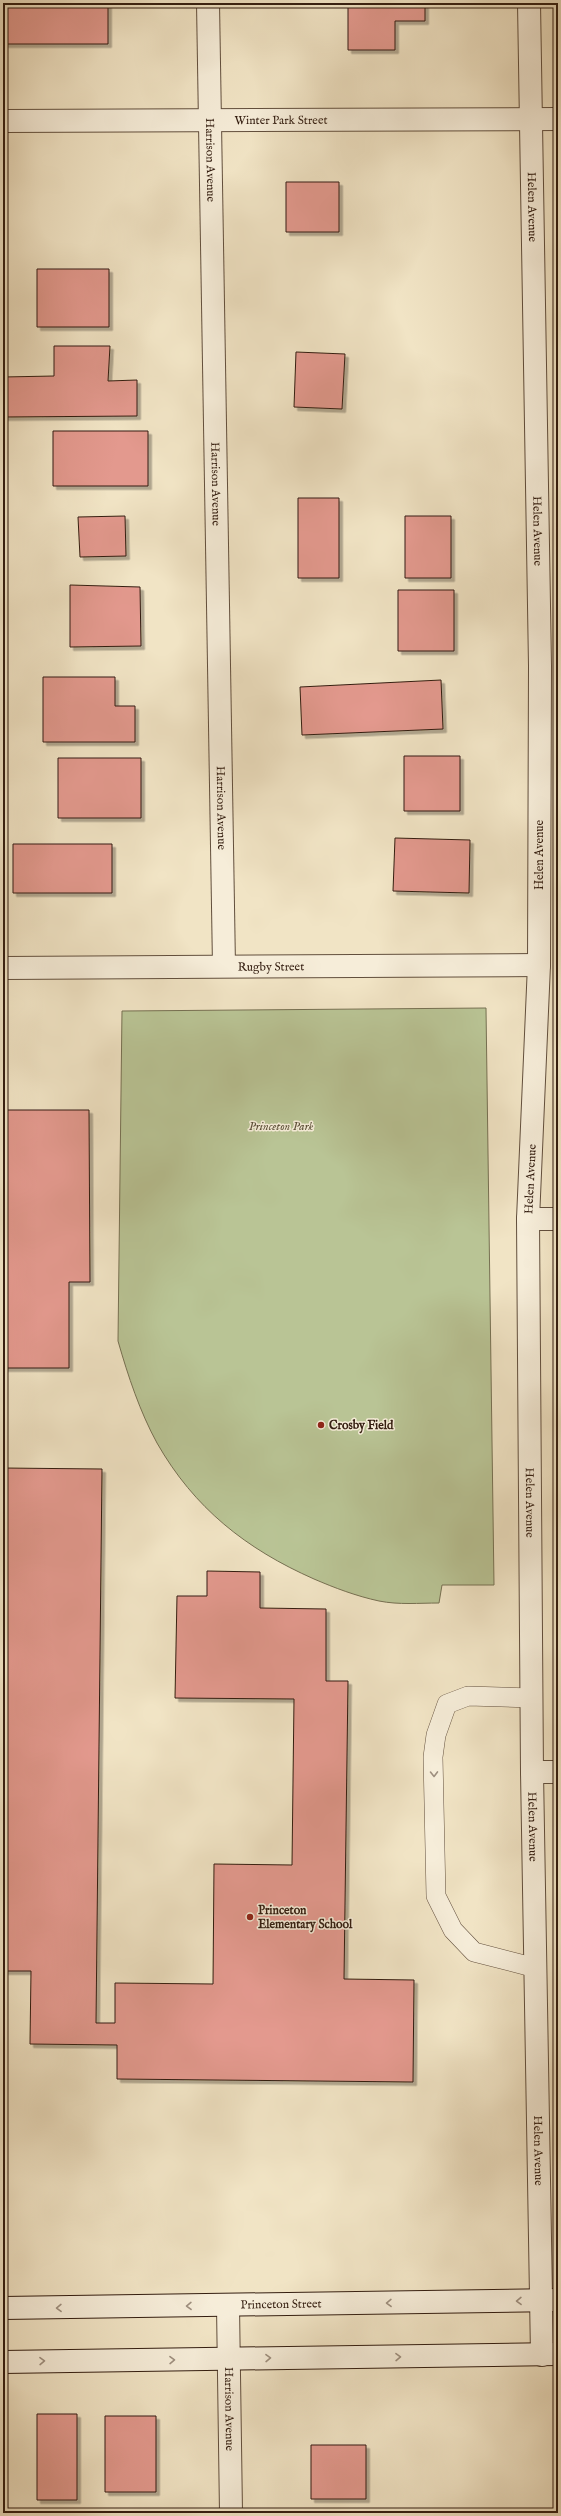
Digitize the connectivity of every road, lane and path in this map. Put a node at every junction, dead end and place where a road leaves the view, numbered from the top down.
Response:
1 (208, 3) edge
2 (530, 3) edge
3 (209, 119) junction
4 (531, 120) junction
5 (558, 120) edge
6 (3, 121) edge
7 (549, 666) edge
8 (539, 965) junction
9 (224, 966) junction
10 (3, 968) edge
11 (528, 1219) junction
12 (558, 1219) edge
13 (532, 1698) junction
14 (532, 1772) junction
15 (558, 1772) edge
16 (536, 1968) junction
17 (550, 2300) edge
18 (228, 2306) junction
19 (3, 2308) edge
20 (550, 2354) edge
21 (229, 2359) junction
22 (3, 2362) edge
23 (231, 2513) edge

1 - 3 street, Harrison Avenue
2 - 4 street, Helen Avenue
3 - 4 street, Winter Park Street
3 - 6 street, Winter Park Street
3 - 9 street, Harrison Avenue
4 - 5 street, Winter Park Street
4 - 7 street, Helen Avenue
7 - 8 street, Helen Avenue
8 - 9 street, Rugby Street
8 - 11 street, Helen Avenue
9 - 10 street, Rugby Street
11 - 12 street
11 - 13 street, Helen Avenue
13 - 14 street, Helen Avenue
13 -> 16 lane
14 - 15 street
14 - 16 street, Helen Avenue
16 - 17 street, Helen Avenue
17 -> 18 street, Princeton Street
17 - 20 street, Helen Avenue
18 -> 19 street, Princeton Street
18 - 21 street, Harrison Avenue
21 -> 20 street
22 -> 21 street
21 - 23 street, Harrison Avenue

